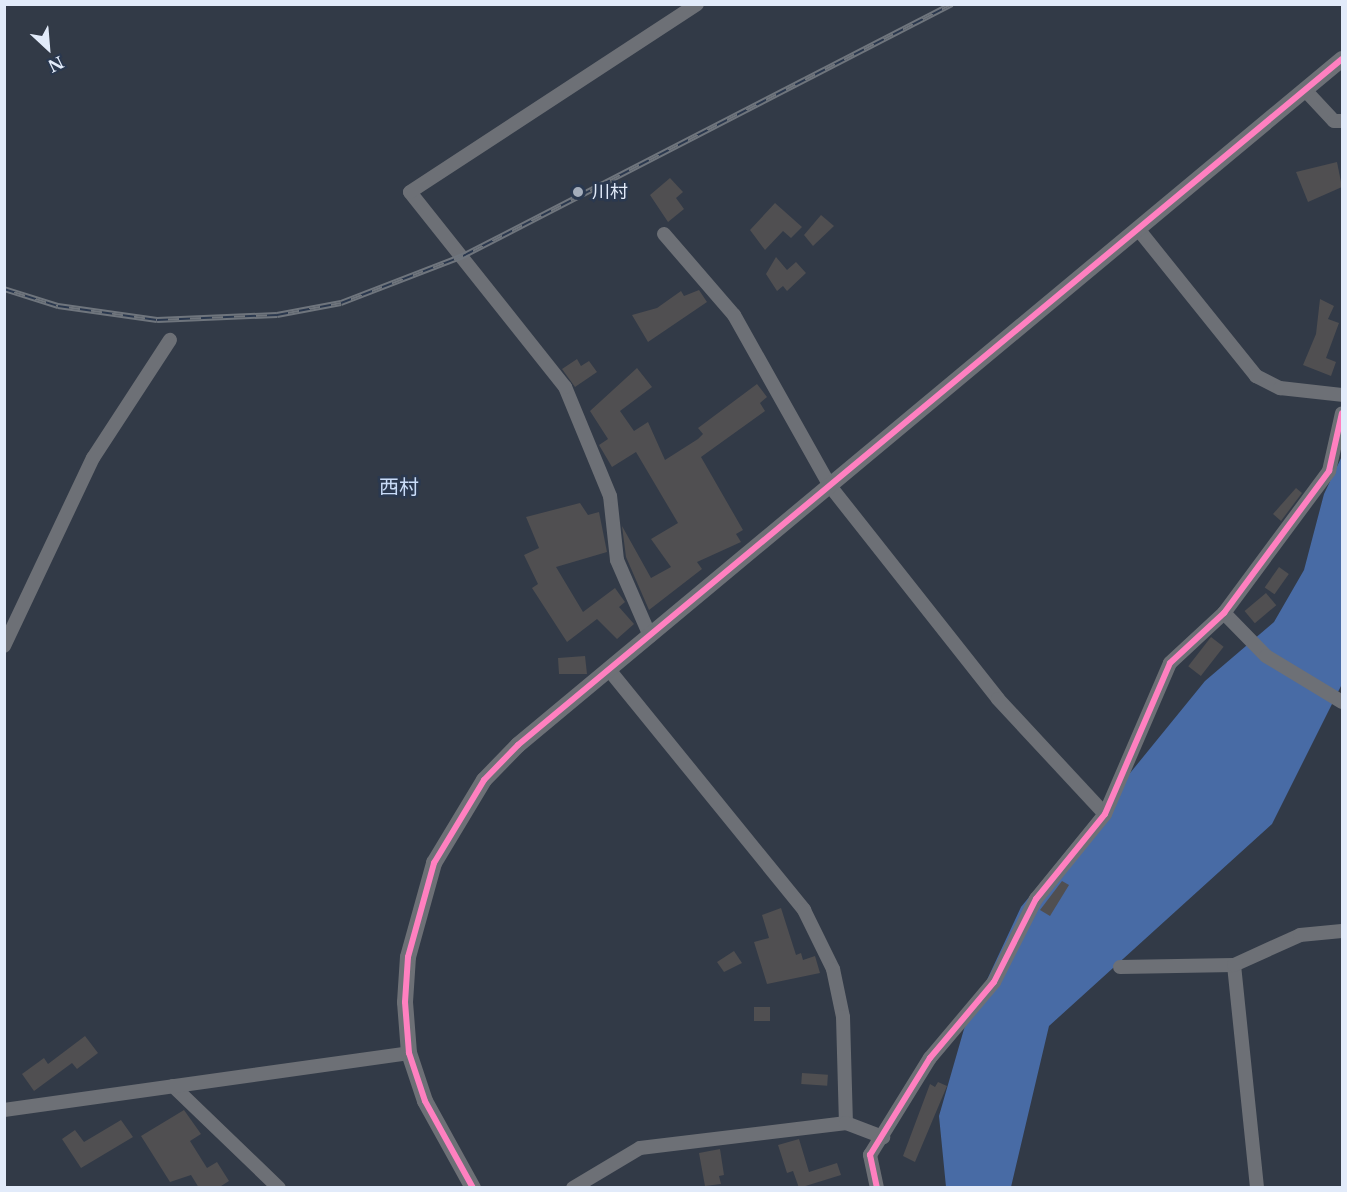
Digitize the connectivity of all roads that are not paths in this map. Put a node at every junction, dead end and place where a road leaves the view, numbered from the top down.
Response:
1 (697, 4) edge
2 (1342, 59) edge
3 (1305, 90) junction
4 (1342, 121) edge
5 (1138, 229) junction
6 (664, 234) dead end
7 (170, 340) dead end
8 (1342, 395) edge
9 (1342, 413) edge
10 (830, 486) junction
11 (1224, 613) junction
12 (650, 636) junction
13 (4, 646) edge
14 (610, 671) junction
15 (1342, 702) edge
16 (1105, 813) junction
17 (1342, 930) edge
18 (1234, 964) junction
19 (1120, 967) dead end
20 (409, 1053) junction
21 (173, 1086) junction
22 (4, 1110) edge
23 (846, 1123) junction
24 (883, 1137) junction
25 (279, 1188) edge
26 (473, 1188) edge
27 (573, 1188) edge
28 (877, 1188) edge
29 (1257, 1188) edge

1 - 12 street
2 - 3 street
3 - 4 street
3 - 5 street
5 - 8 street
5 - 10 street
6 - 10 street
7 - 13 street
9 - 11 street
10 - 12 street
10 - 16 street
11 - 15 street
11 - 16 street
12 - 14 street
14 - 20 street
14 - 23 street
16 - 24 street
17 - 18 street
18 - 19 street
18 - 29 street
20 - 21 street
20 - 26 street
21 - 22 street
21 - 25 street
23 - 24 street
23 - 27 street
24 - 28 street

